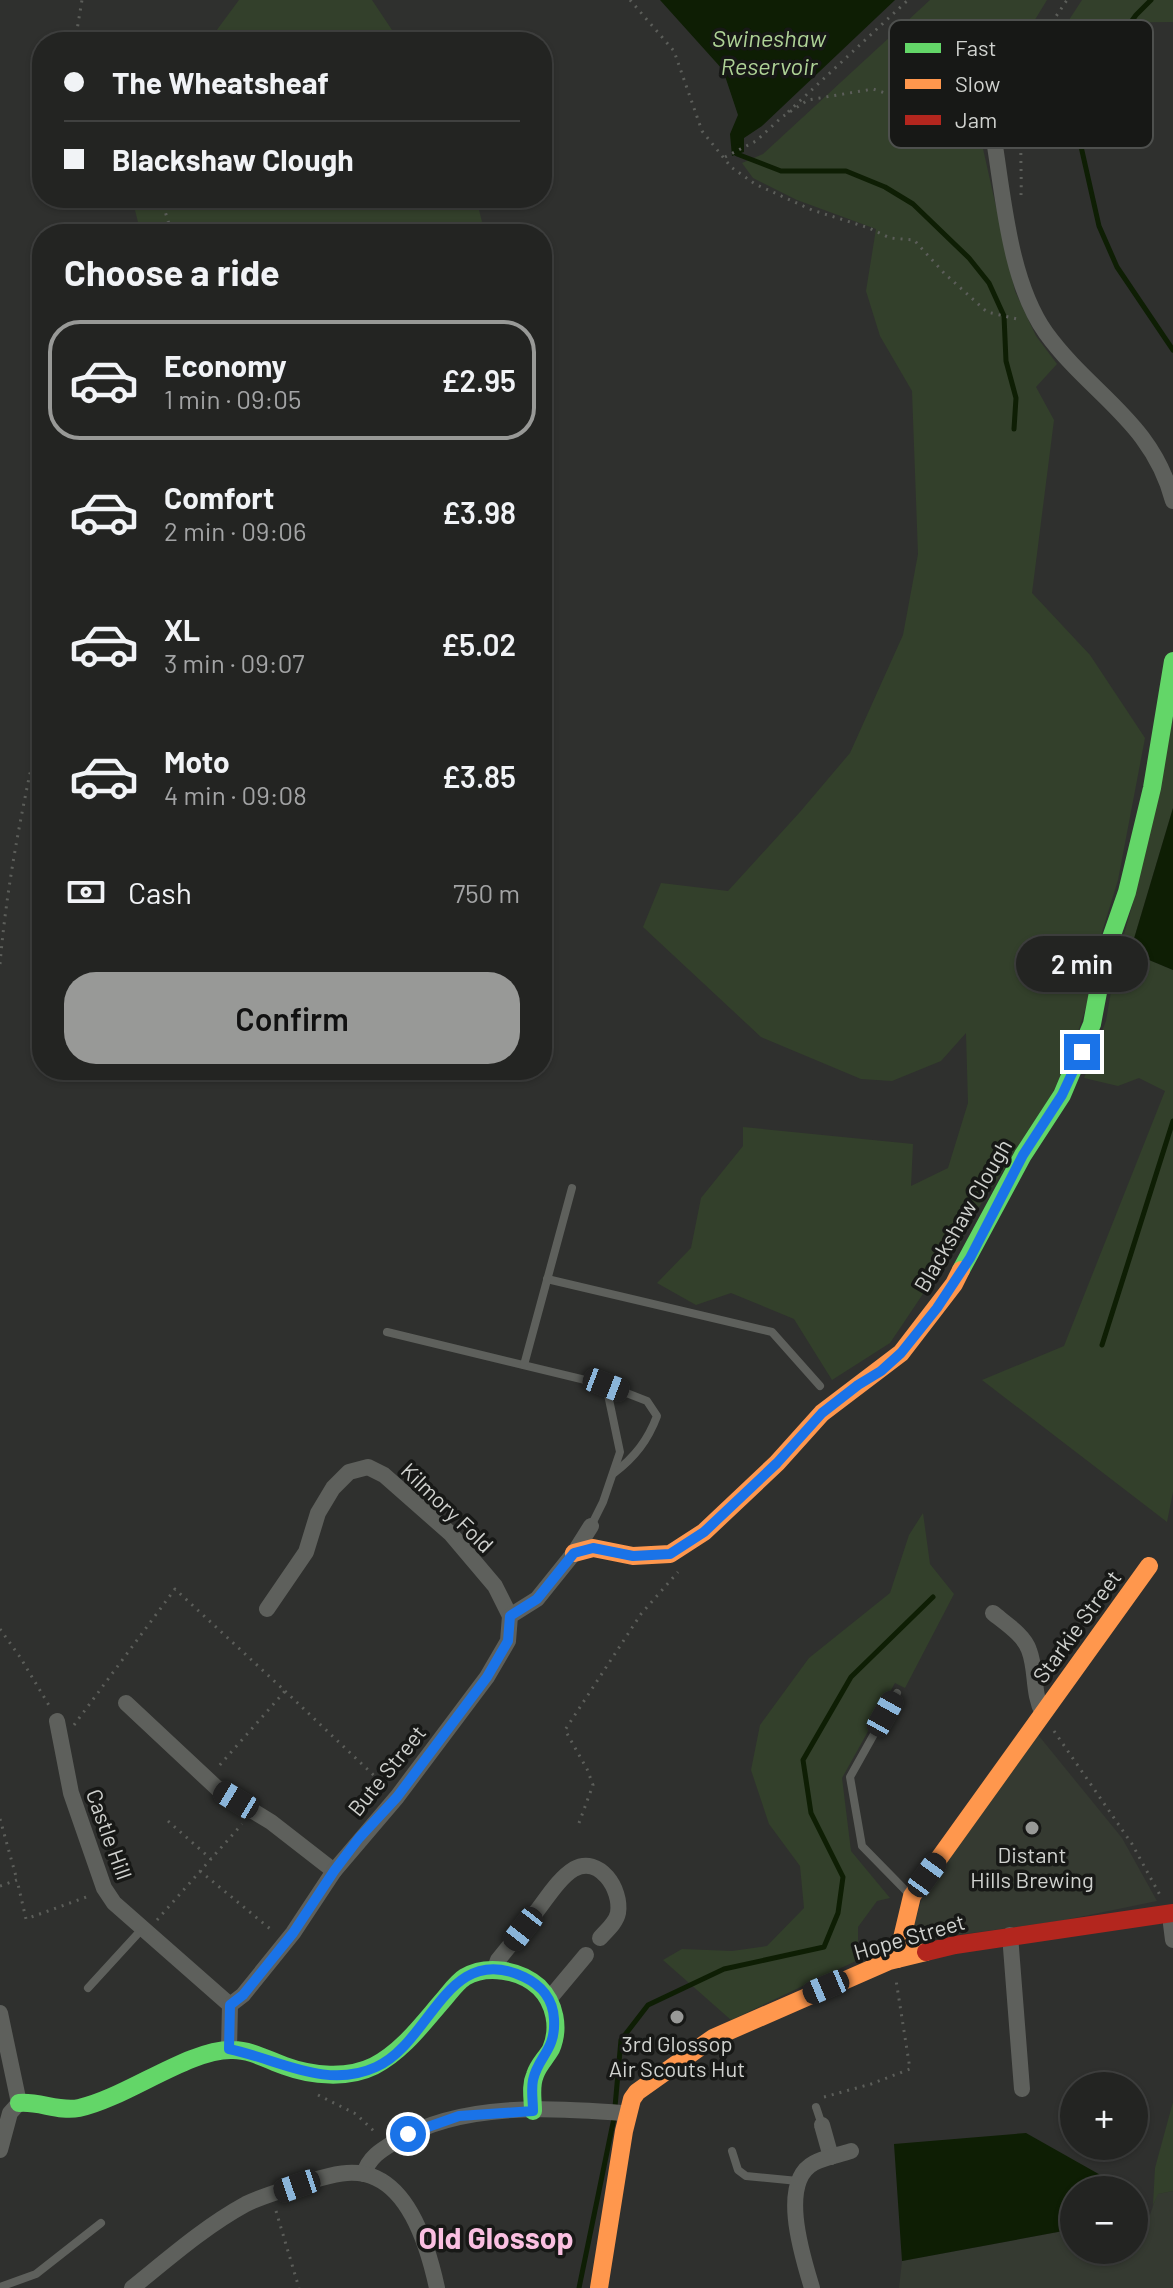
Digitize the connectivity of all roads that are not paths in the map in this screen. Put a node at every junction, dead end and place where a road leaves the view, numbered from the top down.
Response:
1 (995, 148) edge
2 (1173, 501) edge
3 (1173, 661) edge
4 (572, 1188) dead end
5 (547, 1279) junction
6 (387, 1332) dead end
7 (524, 1365) junction
8 (606, 1385) junction
9 (820, 1386) dead end
10 (613, 1475) junction
11 (591, 1526) joint
12 (574, 1553) junction
13 (1149, 1566) dead end
14 (267, 1609) dead end
15 (993, 1613) dead end
16 (510, 1616) junction
17 (897, 1693) dead end
18 (126, 1703) dead end
19 (1043, 1714) junction
20 (57, 1721) road end
21 (334, 1871) junction
22 (912, 1896) junction
23 (1169, 1909) edge
24 (536, 1912) dead end
25 (523, 1929) dead end
26 (144, 1930) junction
27 (1010, 1935) junction
28 (600, 1938) dead end
29 (1173, 1940) edge
30 (586, 1955) dead end
31 (893, 1960) junction
32 (495, 1968) junction
33 (88, 1988) dead end
34 (550, 1998) junction
35 (230, 2005) junction
36 (0, 2013) edge
37 (229, 2049) junction
38 (1022, 2089) dead end
39 (19, 2103) junction
40 (816, 2107) road end
41 (533, 2111) junction
42 (619, 2113) junction
43 (822, 2125) joint
44 (0, 2150) edge
45 (732, 2151) dead end
46 (851, 2151) dead end
47 (831, 2157) junction
48 (364, 2174) junction
49 (799, 2181) junction
50 (101, 2223) dead end
51 (0, 2287) edge
52 (132, 2288) edge
53 (437, 2288) edge
54 (599, 2288) edge
55 (812, 2288) edge

1 - 2 street
3 - 12 street, Blackshaw Clough
4 - 5 lane
5 - 7 lane
5 - 9 lane
6 - 7 lane
7 - 8 lane
8 - 10 lane
8 - 10 lane
10 - 11 lane
11 - 12 street
12 - 16 street
13 - 19 street, Starkie Street
14 - 16 street, Kilmory Fold
15 - 19 street
16 - 21 street, Bute Street
17 - 22 lane
18 - 21 street
19 - 22 street, Starkie Street
20 - 26 street, Castle Hill
21 - 35 street, Bute Street
22 - 31 street
23 - 27 street, Hope Street
23 - 29 street
24 - 28 street
25 - 32 street
26 - 33 lane
26 - 35 street, Castle Hill
27 - 31 street, Hope Street
27 - 38 street
30 - 34 street
31 - 42 street, Hope Street
32 - 34 street
32 - 37 street
34 - 41 street
35 - 37 street
36 - 39 street
37 - 39 street
39 - 44 street
40 - 43 lane
41 - 42 street
41 - 48 street
42 - 54 street
43 - 47 street
45 - 49 lane
46 - 47 street
47 - 49 street
48 - 52 street
48 - 53 street
49 - 55 street
50 - 51 lane

